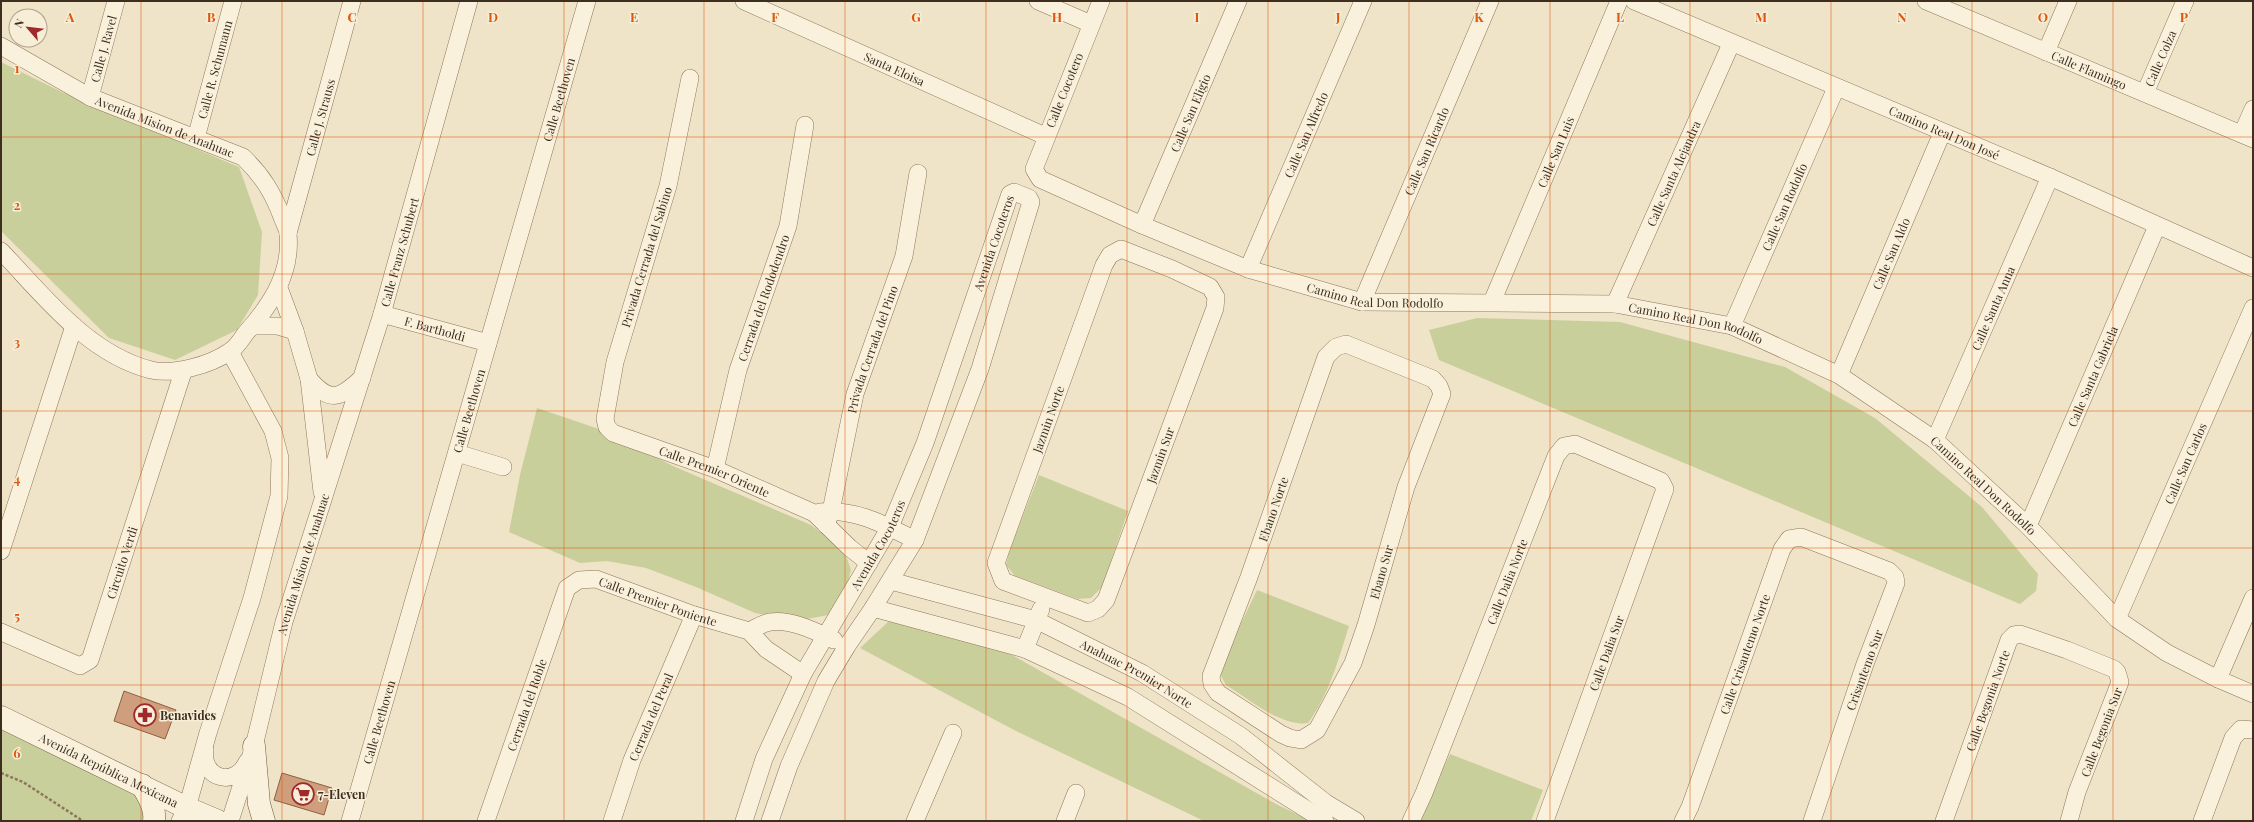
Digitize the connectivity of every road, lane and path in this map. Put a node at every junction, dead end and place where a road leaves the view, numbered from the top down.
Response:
1 (116, 1) edge
2 (233, 1) edge
3 (352, 1) edge
4 (469, 1) edge
5 (587, 1) edge
6 (744, 1) edge
7 (1038, 1) edge
8 (1101, 1) edge
9 (1238, 1) edge
10 (1363, 1) edge
11 (1490, 1) edge
12 (1619, 1) edge
13 (1634, 1) edge
14 (1926, 1) edge
15 (2068, 1) edge
16 (2185, 1) edge
17 (1947, 5) edge
18 (1091, 24) junction
19 (1731, 44) junction
20 (1, 46) edge
21 (2046, 52) junction
22 (690, 78) dead end
23 (1836, 88) junction
24 (2145, 93) junction
25 (90, 97) junction
26 (2253, 109) edge
27 (805, 125) dead end
28 (1942, 133) junction
29 (1045, 136) junction
30 (2248, 137) edge
31 (196, 138) junction
32 (918, 173) dead end
33 (2050, 177) junction
34 (1040, 179) joint
35 (1142, 225) junction
36 (2158, 226) junction
37 (288, 233) junction
38 (1, 252) edge
39 (2253, 268) edge
40 (1172, 269) joint
41 (1248, 269) junction
42 (279, 288) junction
43 (1362, 302) junction
44 (1492, 302) junction
45 (1615, 304) junction
46 (2253, 308) edge
47 (382, 314) junction
48 (74, 326) junction
49 (252, 326) junction
50 (1732, 326) junction
51 (295, 330) junction
52 (488, 343) junction
53 (230, 352) junction
54 (1395, 363) joint
55 (183, 372) junction
56 (1839, 375) junction
57 (362, 378) junction
58 (309, 379) junction
59 (613, 433) joint
60 (1935, 440) junction
61 (457, 453) junction
62 (504, 467) dead end
63 (715, 469) junction
64 (1665, 486) joint
65 (322, 501) junction
66 (828, 518) junction
67 (2028, 526) junction
68 (890, 528) junction
69 (916, 540) junction
70 (1, 550) edge
71 (1840, 551) joint
72 (869, 563) junction
73 (891, 580) junction
74 (567, 588) joint
75 (1047, 598) junction
76 (2253, 598) edge
77 (873, 608) junction
78 (694, 615) junction
79 (2117, 619) junction
80 (1036, 620) junction
81 (1, 632) edge
82 (750, 632) junction
83 (825, 636) junction
84 (847, 646) junction
85 (1025, 649) junction
86 (2067, 650) joint
87 (803, 674) junction
88 (2218, 679) junction
89 (2253, 694) edge
90 (1251, 715) junction
91 (1, 717) edge
92 (2253, 730) edge
93 (208, 733) junction
94 (953, 733) dead end
95 (1241, 736) junction
96 (254, 746) junction
97 (1229, 760) junction
98 (1, 773) edge
99 (142, 785) junction
100 (1076, 793) dead end
101 (183, 814) edge
102 (1323, 814) edge
103 (83, 821) edge
104 (154, 821) edge
105 (218, 821) edge
106 (230, 821) edge
107 (264, 821) edge
108 (350, 821) edge
109 (486, 821) edge
110 (612, 821) edge
111 (744, 821) edge
112 (770, 821) edge
113 (915, 821) edge
114 (1065, 821) edge
115 (1356, 821) edge
116 (1411, 821) edge
117 (1545, 821) edge
118 (1683, 821) edge
119 (1812, 821) edge
120 (1944, 821) edge
121 (2069, 821) edge
122 (2202, 821) edge

1 - 25 street, Calle J. Ravel
2 - 31 street, Calle R. Schumann
3 - 37 street, Calle J. Strauss
4 - 47 street, Calle Franz Schubert
5 - 52 street, Calle Beethoven
6 - 29 street, Santa Eloisa
7 - 18 street
8 - 18 street, Calle Cocotero
9 - 35 street, Calle San Eligio
10 - 41 street, Calle San Alfredo
11 - 43 street, Calle San Ricardo
12 - 44 street, Calle San Luis
13 - 19 street, Camino Real Don José
14 - 17 street, Calle Flamingo
15 - 21 street
16 - 24 street, Calle Colza
17 - 21 street, Calle Flamingo
18 - 29 street, Calle Cocotero
19 - 23 street, Camino Real Don José
19 - 45 street, Calle Santa Alejandra
20 - 25 street, Avenida Mision de Anahuac
21 - 24 street, Calle Flamingo
22 - 59 street, Privada Cerrada del Sabino
23 - 28 street, Camino Real Don José
23 - 50 street, Calle San Rodolfo
24 - 30 street, Calle Flamingo
25 - 31 street, Avenida Mision de Anahuac
26 - 30 street
27 - 63 street, Cerrada del Rododendro
28 - 33 street, Camino Real Don José
28 - 56 street, Calle San Aldo
29 - 34 street, Calle Cocotero
31 - 37 street, Avenida Mision de Anahuac
32 - 66 street, Privada Cerrada del Pino
33 - 36 street, Camino Real Don José
33 - 60 street, Calle Santa Anna
34 - 35 street, Camino Real Don Rodolfo
35 - 41 street, Camino Real Don Rodolfo
36 - 39 street, Camino Real Don José
36 - 67 street, Calle Santa Gabriela
37 - 42 street, Avenida Mision de Anahuac
38 - 48 street, Avenida Mision de Anahuac
40 - 75 street, Jazmin Sur
40 - 75 street, Jazmin Norte
41 - 43 street, Camino Real Don Rodolfo
42 - 49 street, Avenida Mision de Anahuac
42 - 51 street, Avenida Mision de Anahuac
43 - 44 street, Camino Real Don Rodolfo
44 - 45 street, Camino Real Don Rodolfo
45 - 50 street, Camino Real Don Rodolfo
46 - 79 street, Calle San Carlos
47 - 52 street, F. Bartholdi
47 - 57 street, Calle Franz Schubert
48 - 55 street, Avenida Mision de Anahuac
48 - 70 street
49 - 51 street
49 - 53 street, Avenida Mision de Anahuac
50 - 56 street, Camino Real Don Rodolfo
51 - 58 street, Avenida Mision de Anahuac
52 - 61 street, Calle Beethoven
53 - 55 street, Avenida Mision de Anahuac
53 - 93 street, Avenida Mision de Anahuac
54 - 90 street, Ebano Norte
54 - 90 street, Ebano Sur
55 - 81 street, Circuito Verdi
56 - 60 street, Camino Real Don Rodolfo
57 - 58 street
57 - 65 street, Calle Franz Schubert
58 - 65 street, Avenida Mision de Anahuac
59 - 63 street, Calle Premier Oriente
60 - 67 street, Camino Real Don Rodolfo
61 - 62 street
61 - 108 street, Calle Beethoven
63 - 66 street, Calle Premier Oriente
64 - 116 street, Calle Dalia Norte
64 - 117 street, Calle Dalia Sur
65 - 96 street, Avenida Mision de Anahuac
66 - 68 street, Calle Premier Oriente
66 - 72 street
67 - 79 street, Camino Real Don Rodolfo
68 - 69 street, Calle Premier Oriente
68 - 69 street, Avenida Cocoteros
68 - 72 street, Avenida Cocoteros
69 - 73 street, Avenida Cocoteros
71 - 118 street, Calle Crisantemo Norte
71 - 119 street, Crisantemo Sur
72 - 83 street, Avenida Cocoteros
73 - 77 street, Avenida Cocoteros
73 - 80 street, Anahuac Premier Norte
74 - 78 street, Calle Premier Poniente
74 - 109 street, Cerrada del Roble
75 - 80 street
76 - 88 street
77 - 84 street, Avenida Cocoteros
77 - 85 street, Anahuac Premier Norte
78 - 82 street, Calle Premier Poniente
78 - 110 street, Cerrada del Peral
79 - 88 street, Camino Real Don Rodolfo
80 - 85 street
80 - 95 street, Anahuac Premier Norte
82 - 83 street
82 - 87 street, Calle Premier Poniente
83 - 84 street
83 - 87 street, Avenida Cocoteros
84 - 112 street, Avenida Cocoteros
85 - 97 street, Anahuac Premier Norte
86 - 120 street, Calle Begonia Norte
86 - 121 street, Calle Begonia Sur
87 - 111 street, Avenida Cocoteros
88 - 89 street, Camino Real Don Rodolfo
90 - 95 street
91 - 99 main road, Avenida República Mexicana
92 - 122 street
93 - 96 street, Avenida Mision de Anahuac
93 - 101 street, Avenida Mision de Anahuac
94 - 113 street
95 - 97 street
95 - 102 street, Anahuac Premier Norte
96 - 106 street, Avenida Mision de Anahuac
96 - 107 main road
97 - 102 street, Anahuac Premier Norte
98 - 103 path
99 - 101 main road, Avenida República Mexicana
99 - 104 main road
100 - 114 street
101 - 105 main road, Avenida República Mexicana
102 - 115 street, Anahuac Premier Norte

